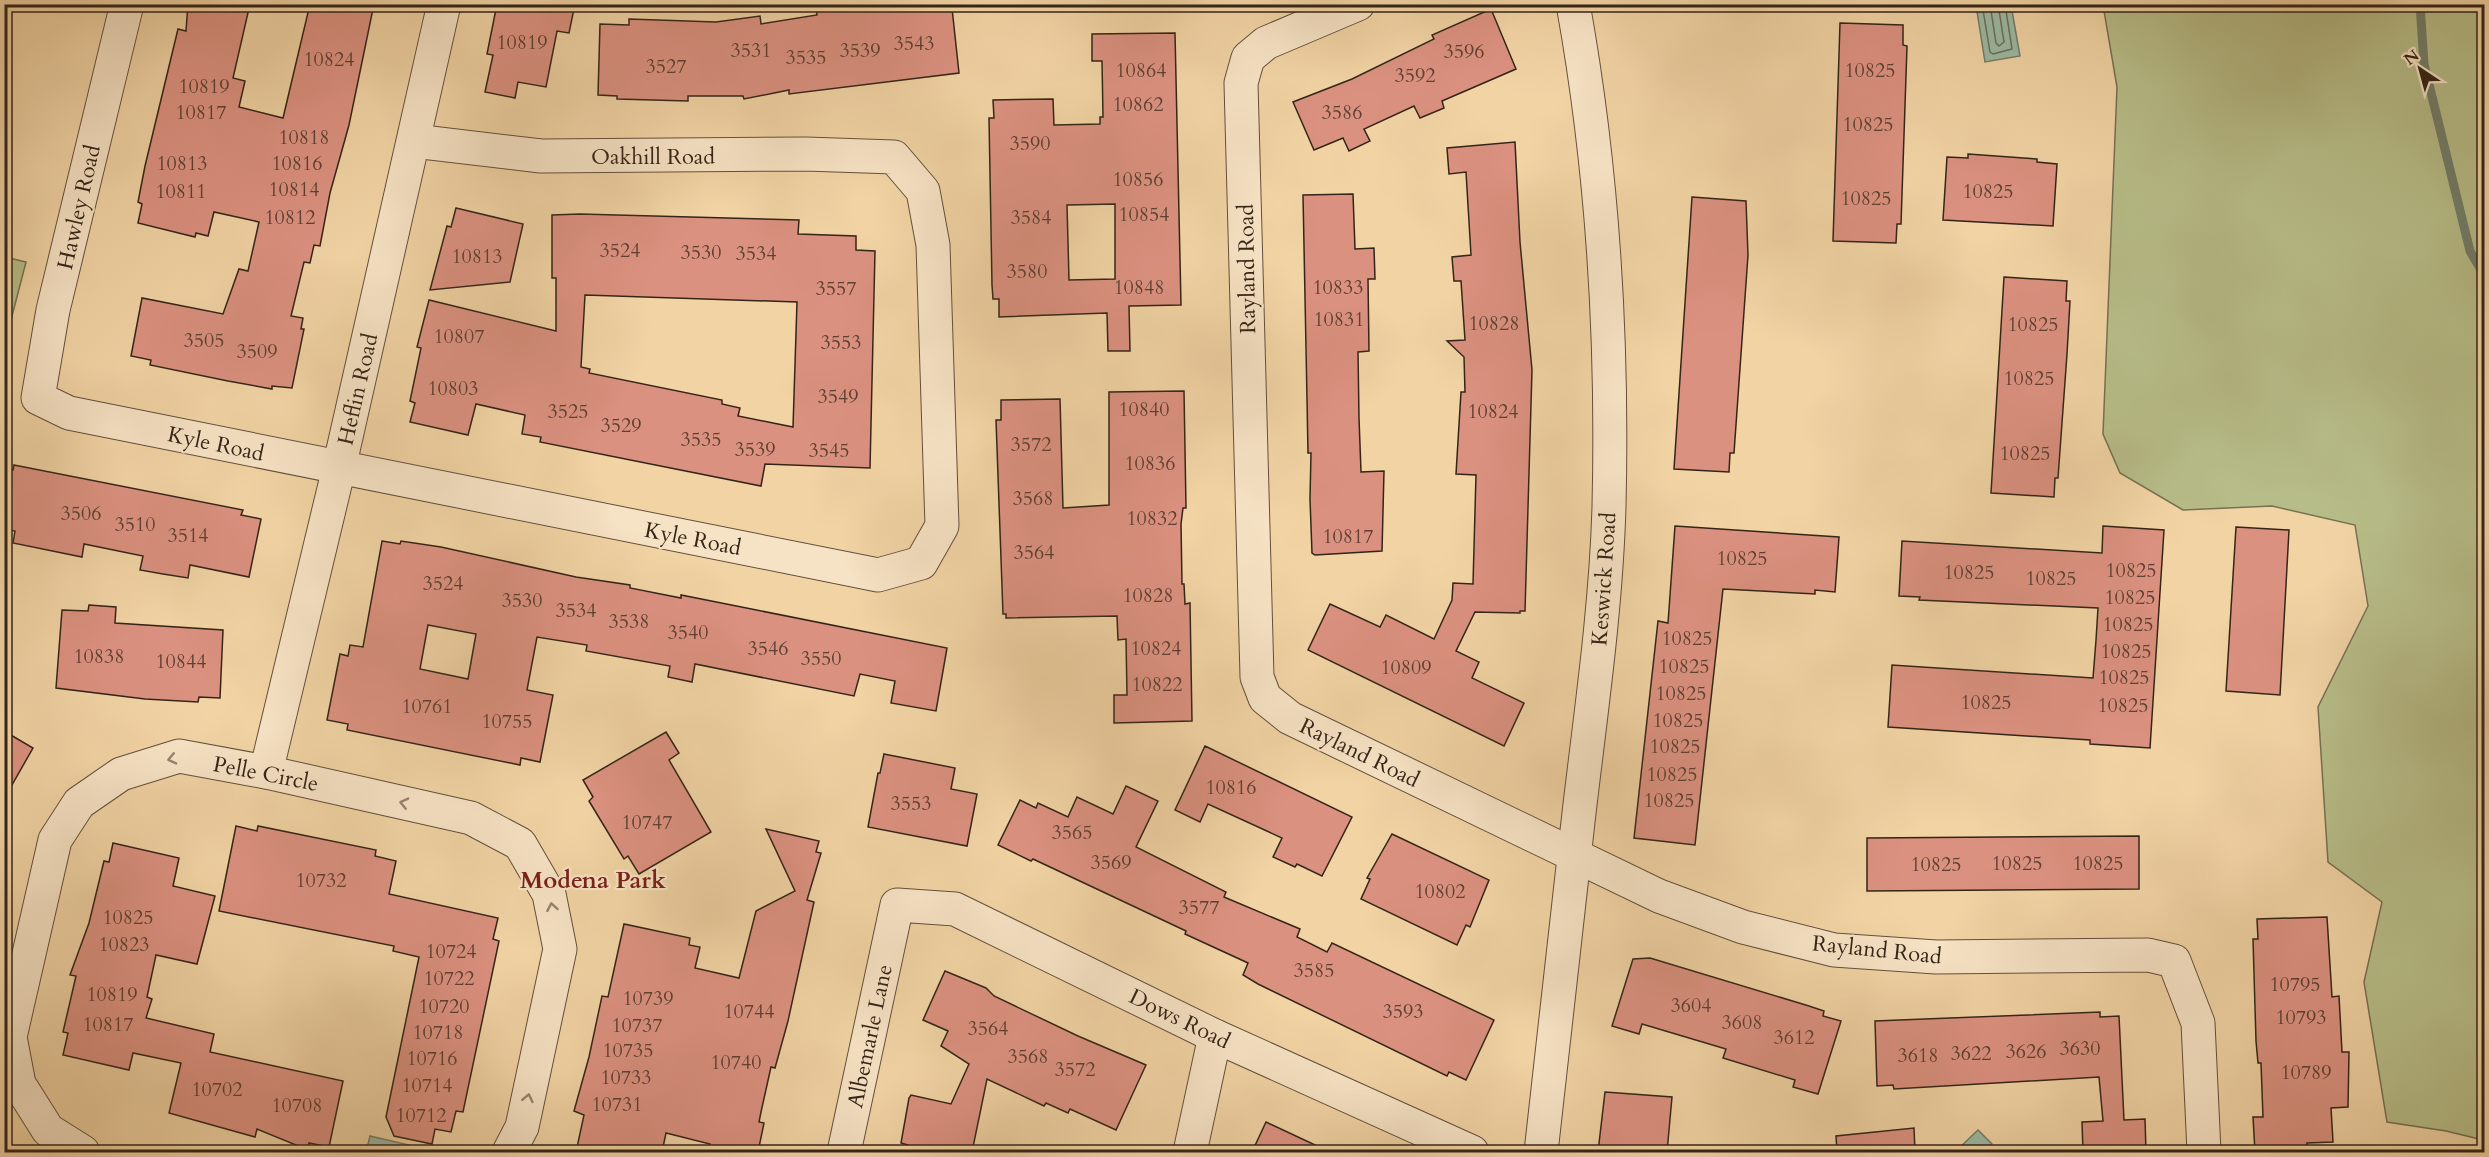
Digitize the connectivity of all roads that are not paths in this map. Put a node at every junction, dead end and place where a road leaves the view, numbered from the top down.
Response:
1 (127, 4) edge
2 (444, 4) edge
3 (1573, 4) edge
4 (1353, 6) edge
5 (414, 141) junction
6 (894, 157) joint
7 (50, 403) joint
8 (339, 468) junction
9 (266, 772) junction
10 (1574, 855) junction
11 (894, 919) joint
12 (1215, 1036) junction
13 (83, 1152) edge
14 (509, 1152) edge
15 (844, 1152) edge
16 (1190, 1152) edge
17 (1472, 1152) edge
18 (1541, 1152) edge
19 (2204, 1152) edge

1 - 7 street, Hawley Road
2 - 5 street, Heflin Road
3 - 10 street, Keswick Road
4 - 10 street, Rayland Road
5 - 6 street, Oakhill Road
5 - 8 street, Heflin Road
6 - 8 street, Kyle Road
7 - 8 street, Kyle Road
8 - 9 street, Heflin Road
9 -> 13 street, Pelle Circle
14 -> 9 street, Pelle Circle
10 - 18 street, Keswick Road
10 - 19 street, Rayland Road
11 - 12 street, Dows Road
11 - 15 street, Albemarle Lane
12 - 16 street
12 - 17 street, Dows Road

